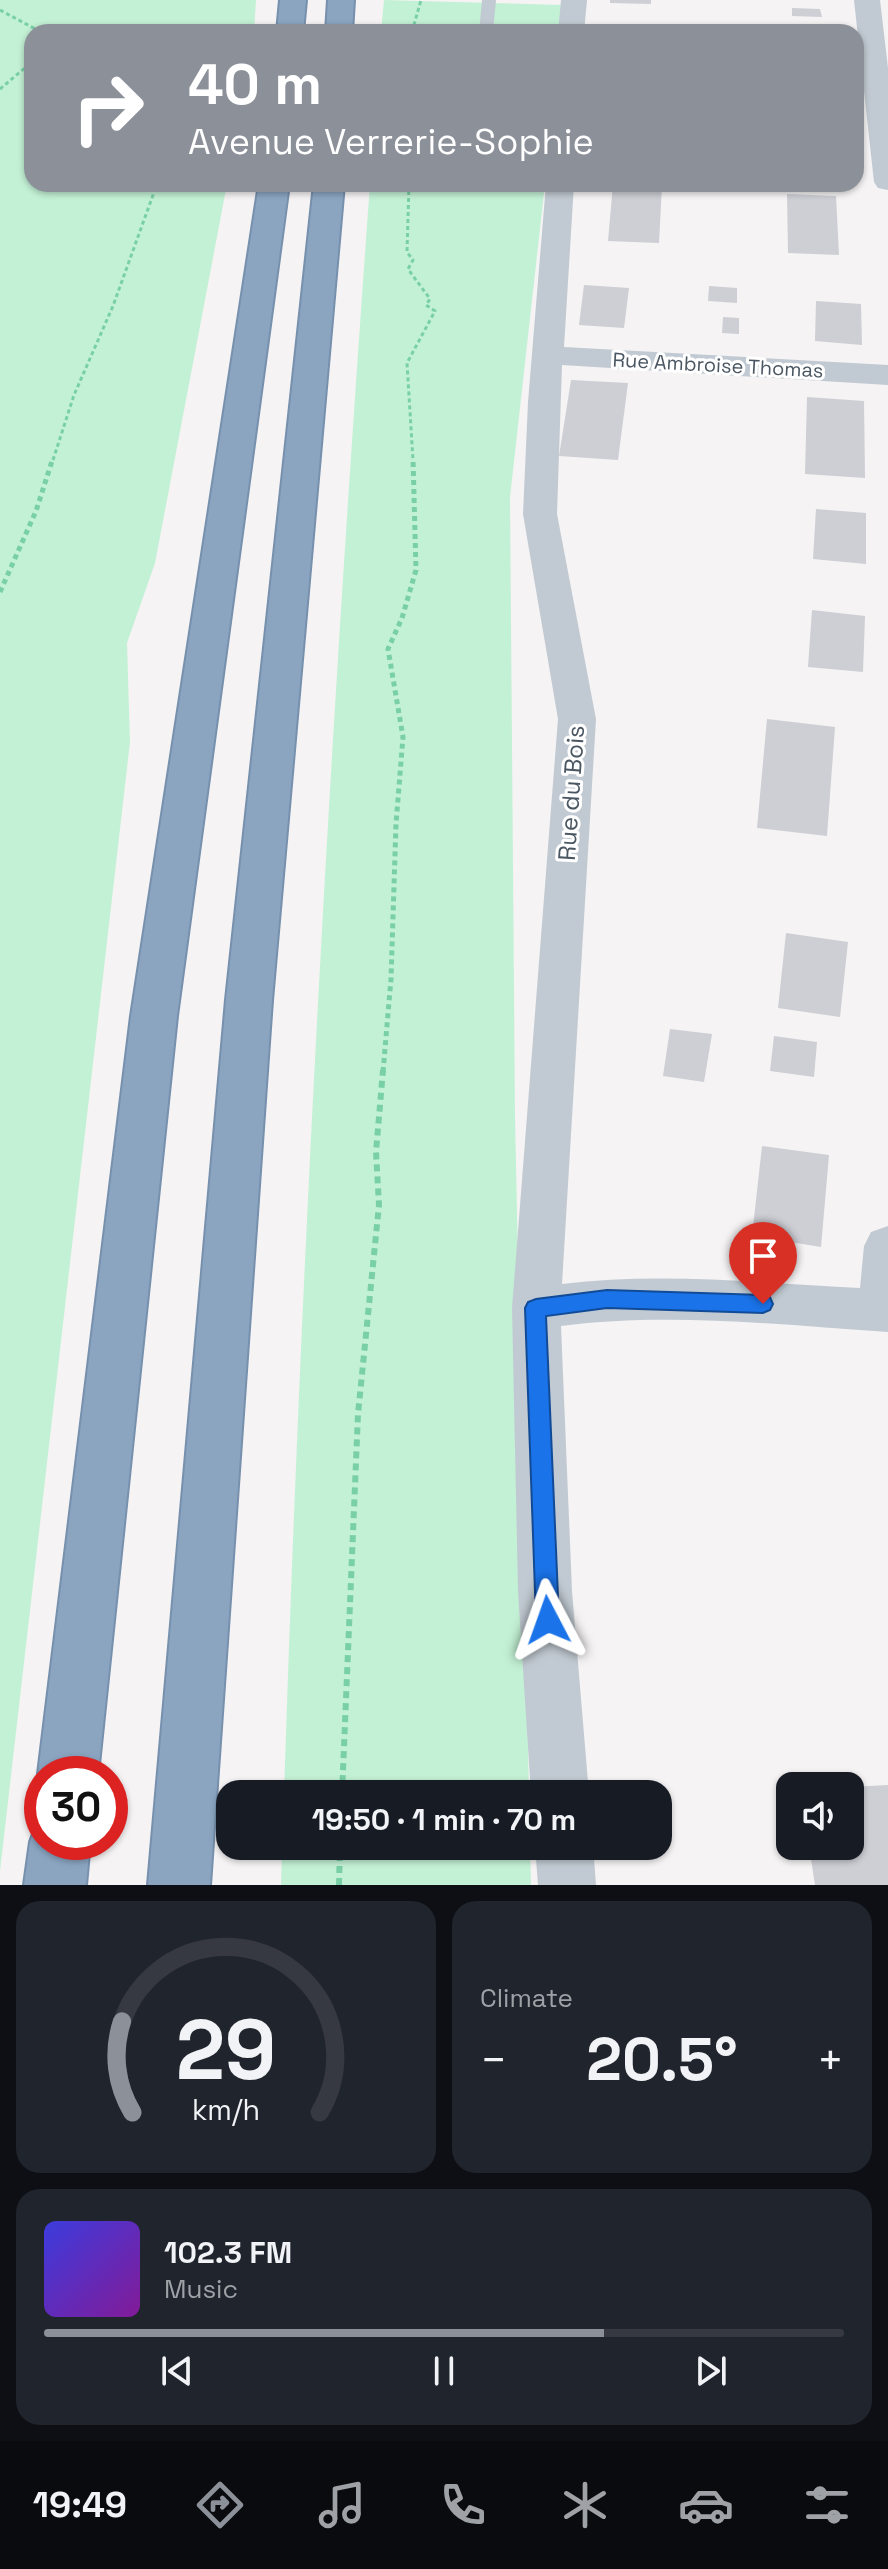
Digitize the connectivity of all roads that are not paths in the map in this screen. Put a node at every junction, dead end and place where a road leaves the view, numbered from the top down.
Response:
1 (293, 0) edge
2 (341, 0) edge
3 (489, 0) edge
4 (574, 0) edge
5 (867, 0) edge
6 (291, 24) edge
7 (340, 24) edge
8 (487, 24) edge
9 (572, 24) edge
10 (882, 54) edge
11 (888, 182) edge
12 (273, 192) edge
13 (328, 192) edge
14 (559, 192) edge
15 (547, 355) junction
16 (888, 375) edge
17 (888, 1246) edge
18 (536, 1308) junction
19 (885, 1311) edge
20 (70, 1756) edge
21 (559, 1780) edge
22 (58, 1860) edge
23 (565, 1860) edge
24 (55, 1885) edge
25 (179, 1885) edge
26 (567, 1885) edge

1 - 6 highway
2 - 7 highway
3 - 8 lane
4 - 9 street
5 - 10 street
10 - 11 street
12 - 20 highway
13 - 25 highway
14 - 15 street, Rue du Bois
15 - 16 street, Rue Ambroise Thomas
15 - 18 street, Rue du Bois
17 - 19 street
18 - 19 street
18 - 21 street, Rue du Bois
22 - 24 highway
23 - 26 street

